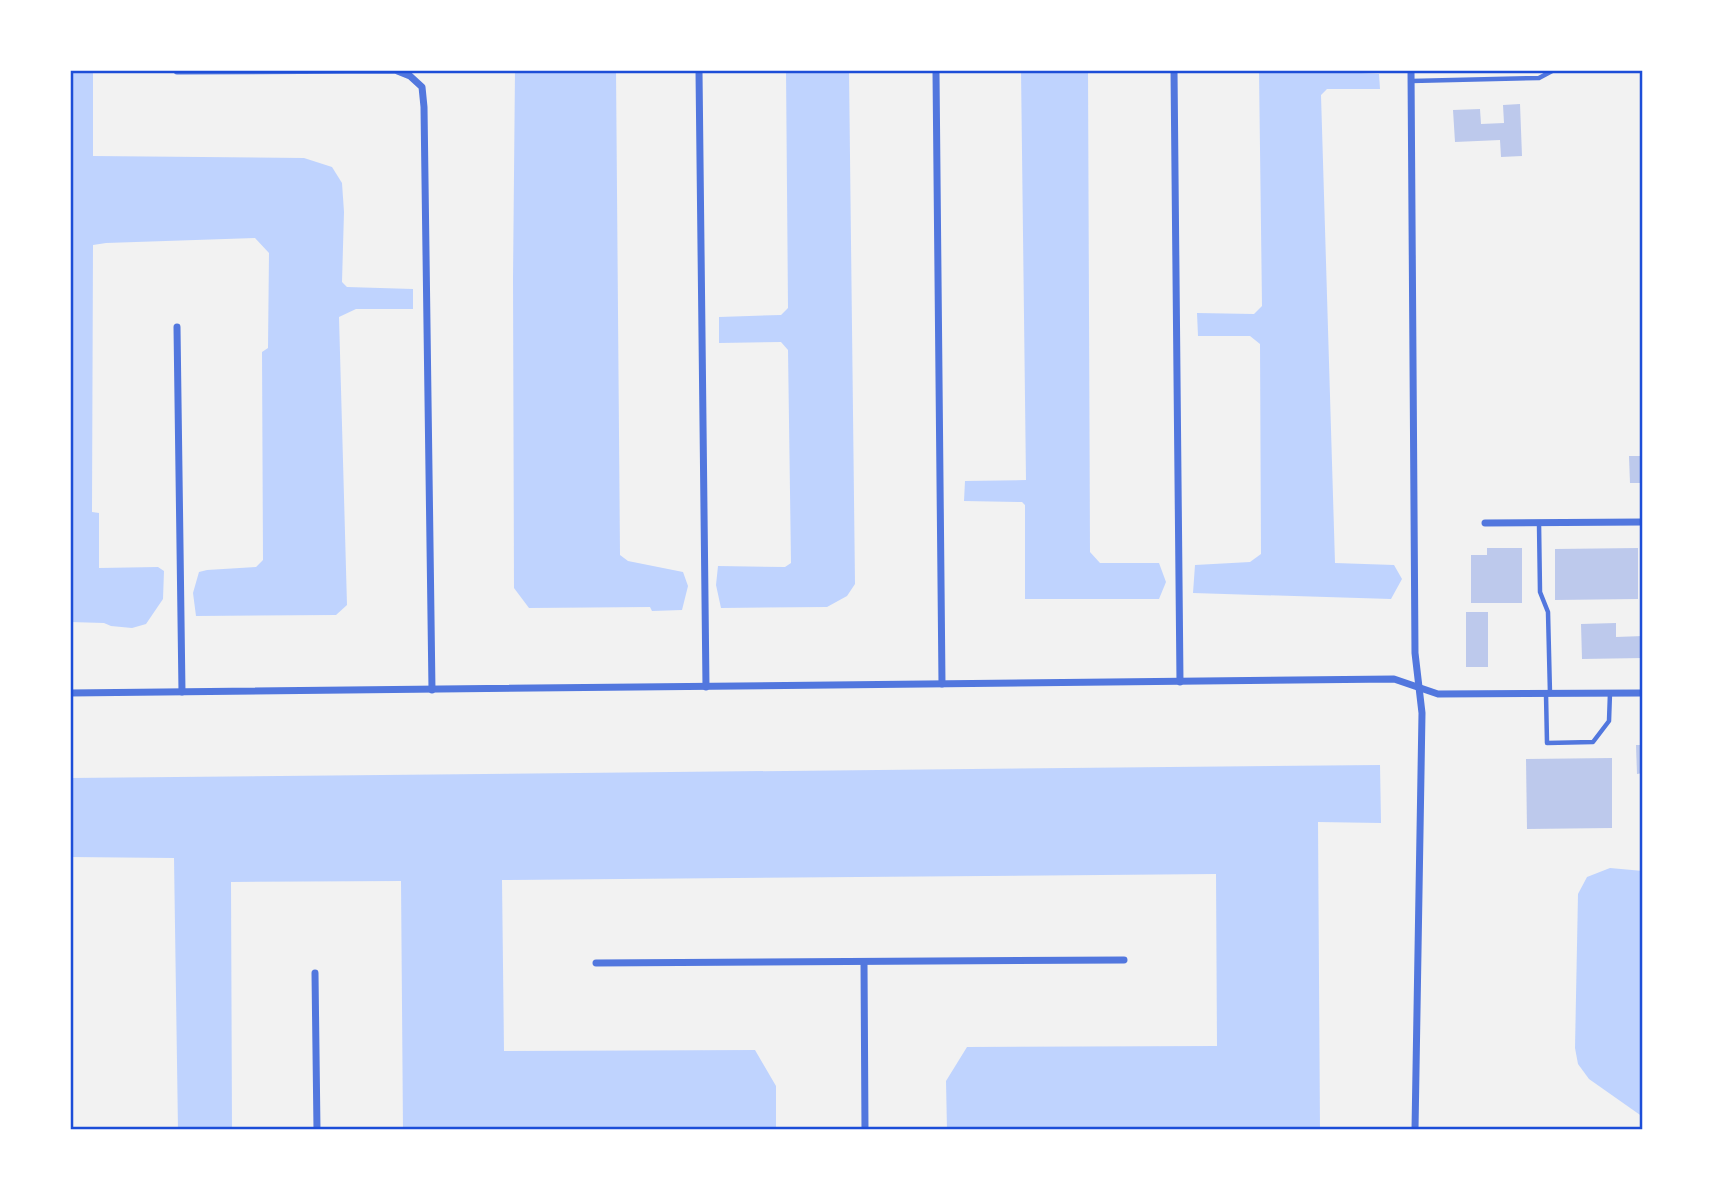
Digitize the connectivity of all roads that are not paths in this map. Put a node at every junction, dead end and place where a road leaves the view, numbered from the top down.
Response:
1 (1174, 70) edge
2 (1411, 70) edge
3 (1554, 70) edge
4 (177, 71) edge
5 (699, 71) edge
6 (936, 72) edge
7 (1412, 81) junction
8 (177, 327) dead end
9 (1643, 522) edge
10 (1485, 523) dead end
11 (1539, 523) junction
12 (1180, 682) junction
13 (942, 684) junction
14 (706, 687) junction
15 (1419, 688) junction
16 (432, 690) junction
17 (182, 692) junction
18 (70, 693) edge
19 (1610, 693) junction
20 (1643, 693) edge
21 (1548, 694) junction
22 (1124, 960) dead end
23 (864, 962) junction
24 (596, 964) dead end
25 (316, 973) dead end
26 (317, 1130) edge
27 (865, 1130) edge
28 (1415, 1130) edge

1 - 12 street
2 - 7 street
3 - 7 lane
4 - 16 street
5 - 14 street
6 - 13 street
7 - 15 street
8 - 17 street
9 - 11 street
10 - 11 street
11 - 21 lane
12 - 13 street
12 - 15 street
13 - 14 street
14 - 16 street
15 - 21 street
15 - 28 street
16 - 17 street
17 - 18 street
19 - 20 street
19 - 21 street
19 - 21 lane
22 - 23 street
23 - 24 street
23 - 27 street
25 - 26 street

